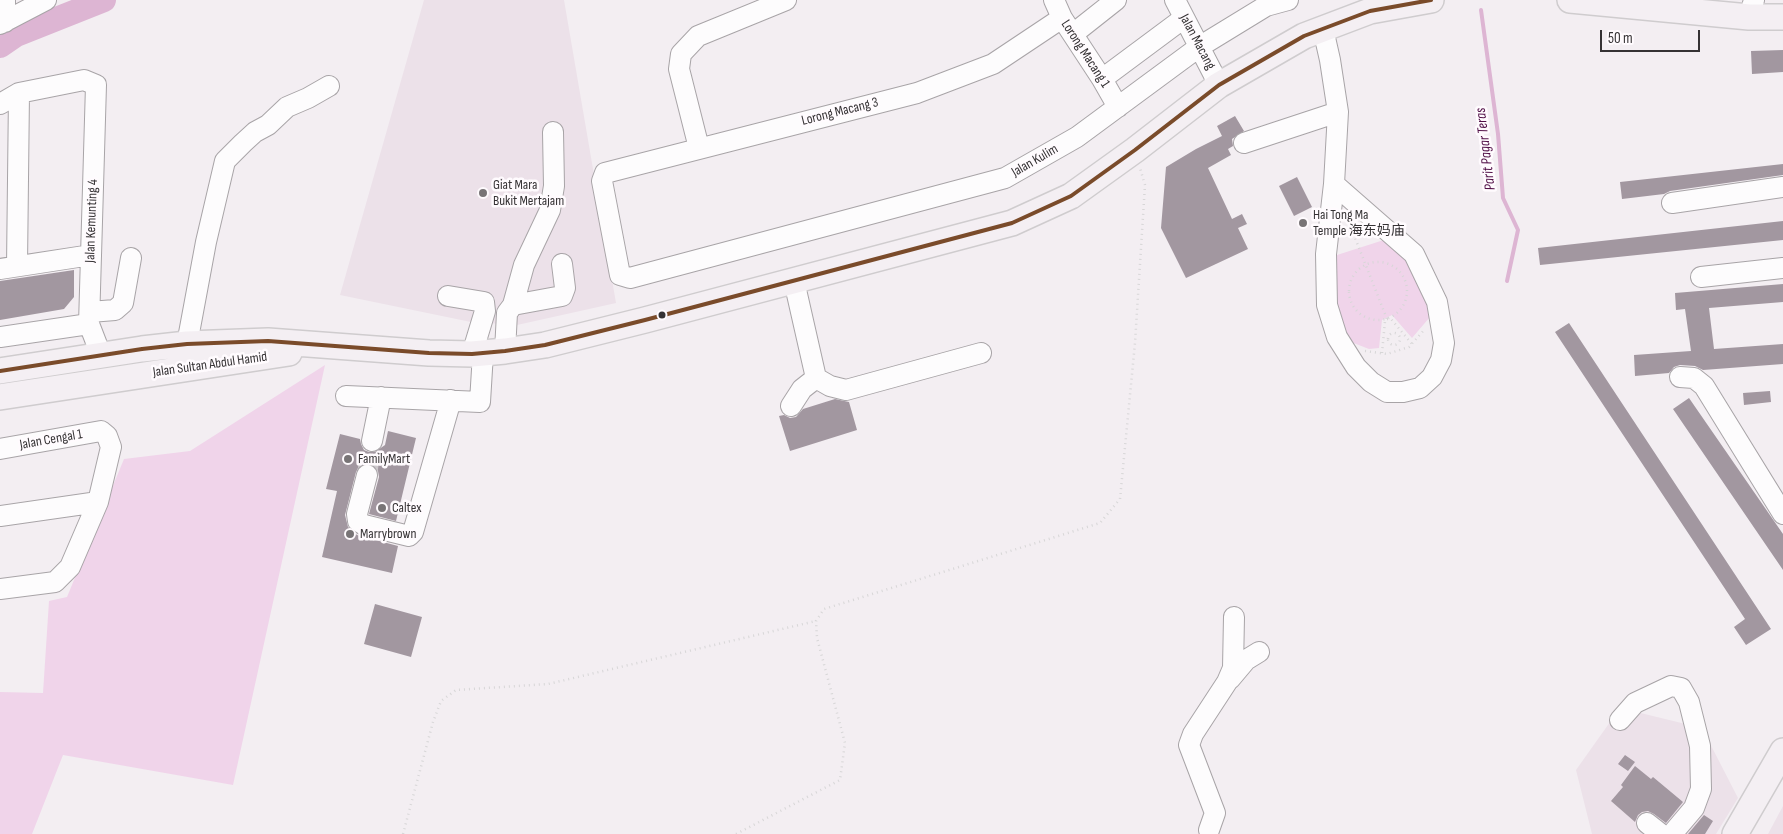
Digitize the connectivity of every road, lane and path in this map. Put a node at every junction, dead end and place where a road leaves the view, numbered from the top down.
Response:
1 (5, 0) edge
2 (46, 0) edge
3 (786, 0) edge
4 (1116, 0) edge
5 (1175, 0) edge
6 (1288, 0) edge
7 (1431, 0) edge
8 (1570, 0) edge
9 (1752, 8) edge
10 (1063, 17) edge
11 (1783, 17) edge
12 (1184, 18) junction
13 (2, 23) edge
14 (1323, 29) junction
15 (1200, 47) junction
16 (1102, 79) junction
17 (1219, 85) junction
18 (329, 86) dead end
19 (19, 93) junction
20 (0, 104) edge
21 (1118, 107) junction
22 (1338, 112) junction
23 (553, 132) dead end
24 (1244, 143) dead end
25 (699, 148) junction
26 (1136, 150) junction
27 (604, 173) joint
28 (1334, 184) junction
29 (1783, 187) edge
30 (1672, 202) dead end
31 (1348, 219) dead end
32 (90, 255) junction
33 (131, 258) dead end
34 (562, 264) dead end
35 (1366, 264) junction
36 (9, 267) edge
37 (1783, 268) edge
38 (1701, 276) dead end
39 (794, 281) junction
40 (448, 296) dead end
41 (510, 309) junction
42 (485, 311) junction
43 (1439, 316) junction
44 (89, 318) junction
45 (1388, 319) junction
46 (1398, 334) junction
47 (1405, 335) junction
48 (0, 337) edge
49 (1388, 338) junction
50 (1384, 342) junction
51 (187, 344) junction
52 (1412, 344) junction
53 (329, 346) junction
54 (1343, 346) junction
55 (487, 353) junction
56 (981, 353) dead end
57 (1382, 354) junction
58 (100, 355) junction
59 (0, 371) edge
60 (1680, 377) dead end
61 (816, 378) junction
62 (346, 396) dead end
63 (0, 397) edge
64 (381, 397) junction
65 (451, 400) junction
66 (791, 406) dead end
67 (372, 441) tunnel mouth
68 (0, 449) edge
69 (367, 475) tunnel mouth
70 (98, 502) junction
71 (1783, 514) edge
72 (0, 516) edge
73 (0, 589) edge
74 (1234, 617) dead end
75 (816, 620) junction
76 (1259, 652) dead end
77 (1227, 682) junction
78 (1620, 720) dead end
79 (1783, 751) edge
80 (1211, 833) edge
81 (403, 834) edge
82 (736, 834) edge
83 (1672, 834) edge
84 (1735, 834) edge

1 - 13 street
2 - 13 street
3 - 25 street
4 - 10 street, Lorong Macang 3
5 - 12 street, Jalan Macang
6 - 15 street, Jalan Kulim
7 - 14 main road
8 - 9 main road
9 - 11 main road
10 - 16 street, Lorong Macang 1
10 - 25 street, Lorong Macang 3
12 - 15 street, Jalan Macang
12 - 16 street
14 - 17 main road
14 - 22 street
15 - 17 street, Jalan Macang
15 - 21 street, Jalan Kulim
16 - 21 street, Lorong Macang 1
17 - 26 main road
18 - 51 street
19 - 20 street
19 - 32 street, Jalan Kemunting 4
19 - 36 street
21 - 27 street, Jalan Kulim
22 - 24 street
22 - 28 street
23 - 41 street
25 - 27 street, Lorong Macang 3
26 - 39 main road
26 - 75 path
28 - 43 street
28 - 54 street
29 - 30 street
31 - 35 path
32 - 36 street
32 - 44 street, Jalan Kemunting 4
33 - 44 street
34 - 41 street
35 - 45 path
35 - 45 path
35 - 45 path
37 - 38 street
39 - 55 main road
39 - 61 street
40 - 42 street
41 - 42 street
41 - 55 street
42 - 55 street
43 - 52 path
43 - 54 street
44 - 48 street
44 - 58 street, Jalan Kemunting 4
45 - 47 path
45 - 50 path
46 - 47 path
46 - 49 path
46 - 49 path
47 - 52 path
49 - 50 path
50 - 57 path
51 - 53 main road, Jalan Sultan Abdul Hamid
51 - 58 main road, Jalan Sultan Abdul Hamid
52 - 57 path
53 - 55 main road
53 - 63 main road, Jalan Sultan Abdul Hamid
54 - 57 path
55 - 65 street
56 - 61 street
58 - 59 main road, Jalan Sultan Abdul Hamid
60 - 71 street
61 - 66 street
62 - 64 street
64 - 65 street
64 - 67 street
65 - 69 street
68 - 70 street, Jalan Cengal 1
70 - 72 street
70 - 73 street
74 - 77 street
75 - 81 path
75 - 82 path
76 - 77 street
77 - 80 street
78 - 83 street
79 - 84 main road

